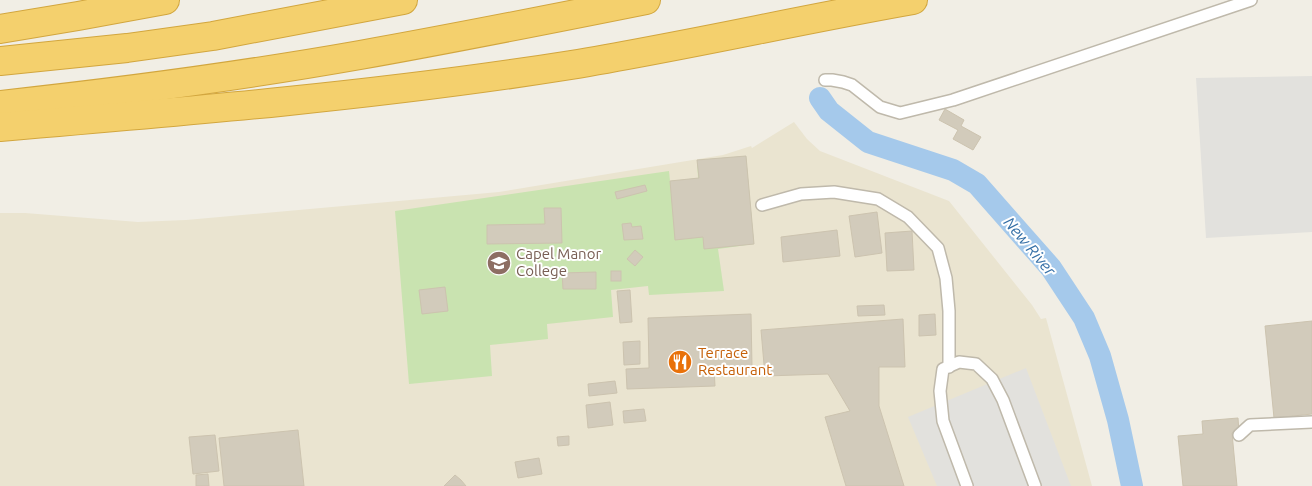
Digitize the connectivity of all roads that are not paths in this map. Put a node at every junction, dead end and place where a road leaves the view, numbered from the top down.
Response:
1 (165, 0) edge
2 (403, 0) edge
3 (646, 0) edge
4 (913, 0) edge
5 (1251, 0) edge
6 (0, 29) edge
7 (0, 61) edge
8 (825, 80) dead end
9 (0, 105) edge
10 (0, 127) edge
11 (762, 206) dead end
12 (949, 367) junction
13 (1312, 422) edge
14 (1240, 435) dead end
15 (967, 486) edge
16 (1035, 486) edge

1 - 6 highway
2 - 7 highway
3 - 9 highway
4 - 10 highway
5 - 8 lane
11 - 12 lane
12 - 15 lane
12 - 16 lane
13 - 14 lane

